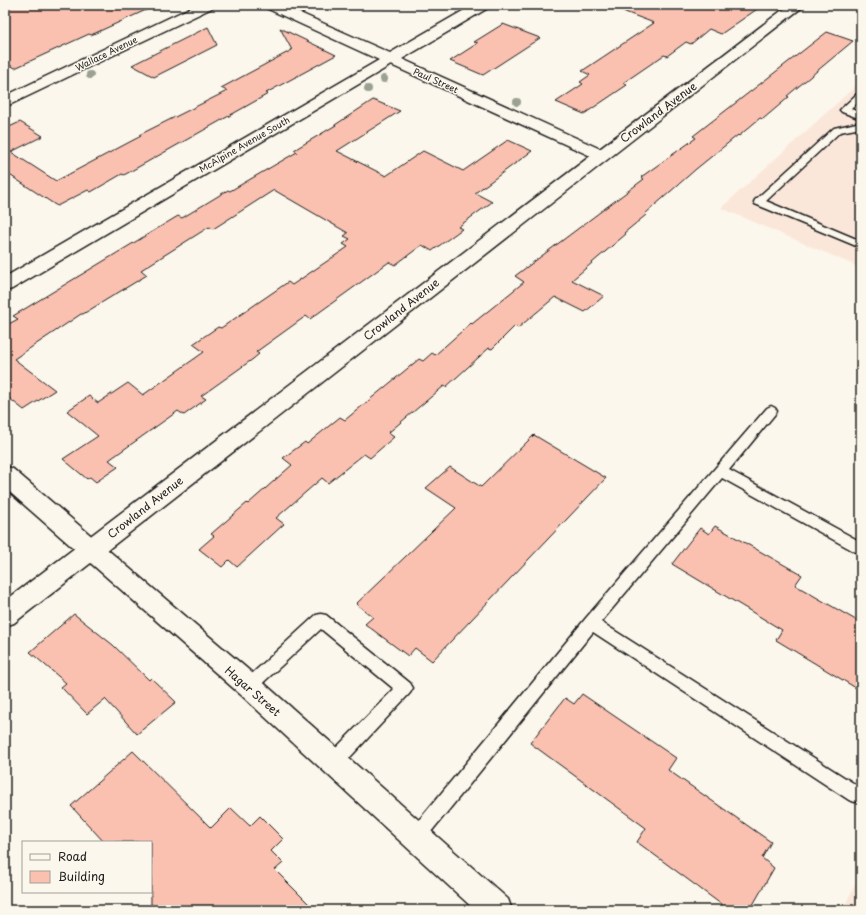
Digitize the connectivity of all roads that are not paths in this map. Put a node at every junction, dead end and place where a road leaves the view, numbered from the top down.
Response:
1 (207, 5) edge
2 (271, 5) edge
3 (483, 5) edge
4 (798, 5) edge
5 (389, 59) junction
6 (861, 95) edge
7 (5, 102) edge
8 (861, 116) edge
9 (861, 125) edge
10 (601, 155) junction
11 (861, 245) edge
12 (5, 284) edge
13 (771, 411) dead end
14 (720, 471) junction
15 (5, 475) edge
16 (861, 549) edge
17 (90, 550) junction
18 (5, 615) edge
19 (591, 622) junction
20 (248, 686) junction
21 (334, 762) junction
22 (855, 794) dead end
23 (416, 837) junction
24 (497, 910) edge

1 - 7 street, Wallace Avenue
2 - 5 street, Paul Street
3 - 5 street, McAlpine Avenue South
4 - 10 street, Crowland Avenue
5 - 10 street, Paul Street
5 - 12 street, McAlpine Avenue South
6 - 8 lane
9 - 11 lane
10 - 17 street, Crowland Avenue
13 - 14 lane
14 - 16 lane
14 - 19 lane
15 - 17 street, Hagar Street
17 - 18 street, Crowland Avenue
17 - 20 street, Hagar Street
19 - 22 lane
19 - 23 lane
20 - 21 street, Hagar Street
20 - 21 lane
21 - 23 street, Hagar Street
23 - 24 street, Hagar Street

